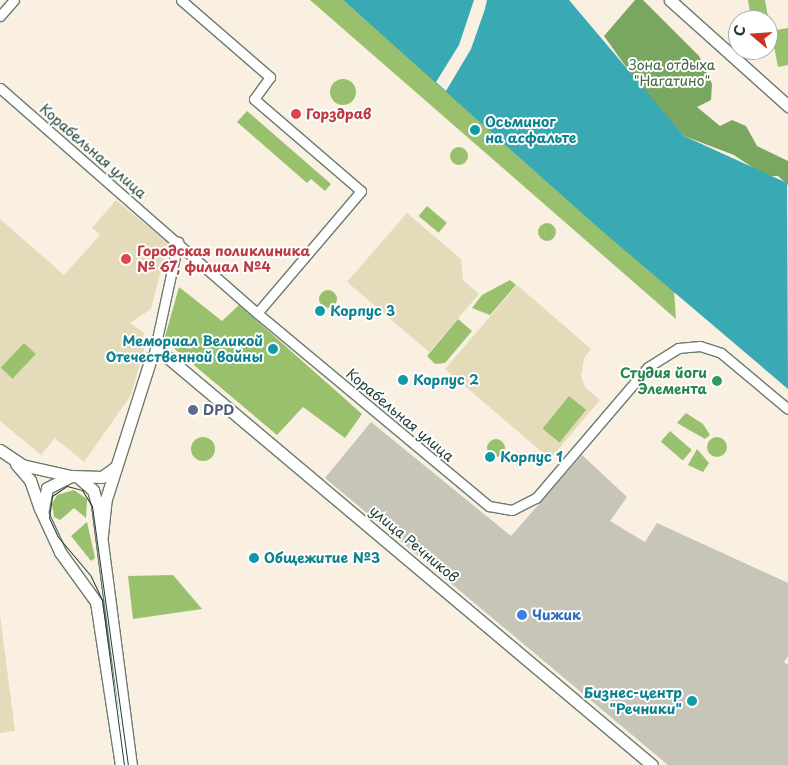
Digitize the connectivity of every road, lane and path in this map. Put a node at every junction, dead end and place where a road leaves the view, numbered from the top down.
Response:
1 (14, 0) edge
2 (181, 0) edge
3 (670, 0) edge
4 (0, 16) edge
5 (0, 88) edge
6 (788, 106) edge
7 (178, 242) junction
8 (257, 313) junction
9 (154, 353) junction
10 (788, 410) edge
11 (0, 450) edge
12 (11, 459) junction
13 (117, 466) junction
14 (74, 477) junction
15 (42, 513) junction
16 (102, 535) junction
17 (107, 586) junction
18 (91, 594) junction
19 (121, 765) edge
20 (131, 765) edge
21 (652, 765) edge

1 - 4 street
2 - 8 street
3 - 6 street
5 - 7 street, Корабельная улица
7 - 8 street, Корабельная улица
7 - 9 street
8 - 10 street, Корабельная улица
9 - 13 street
9 - 21 street, улица Речников
11 - 12 street
12 - 14 street
12 - 15 street
13 - 14 street
13 - 16 street
14 - 15 street
14 - 16 street
15 - 18 street
16 - 17 street
17 - 18 street
17 - 20 street
18 - 19 street

